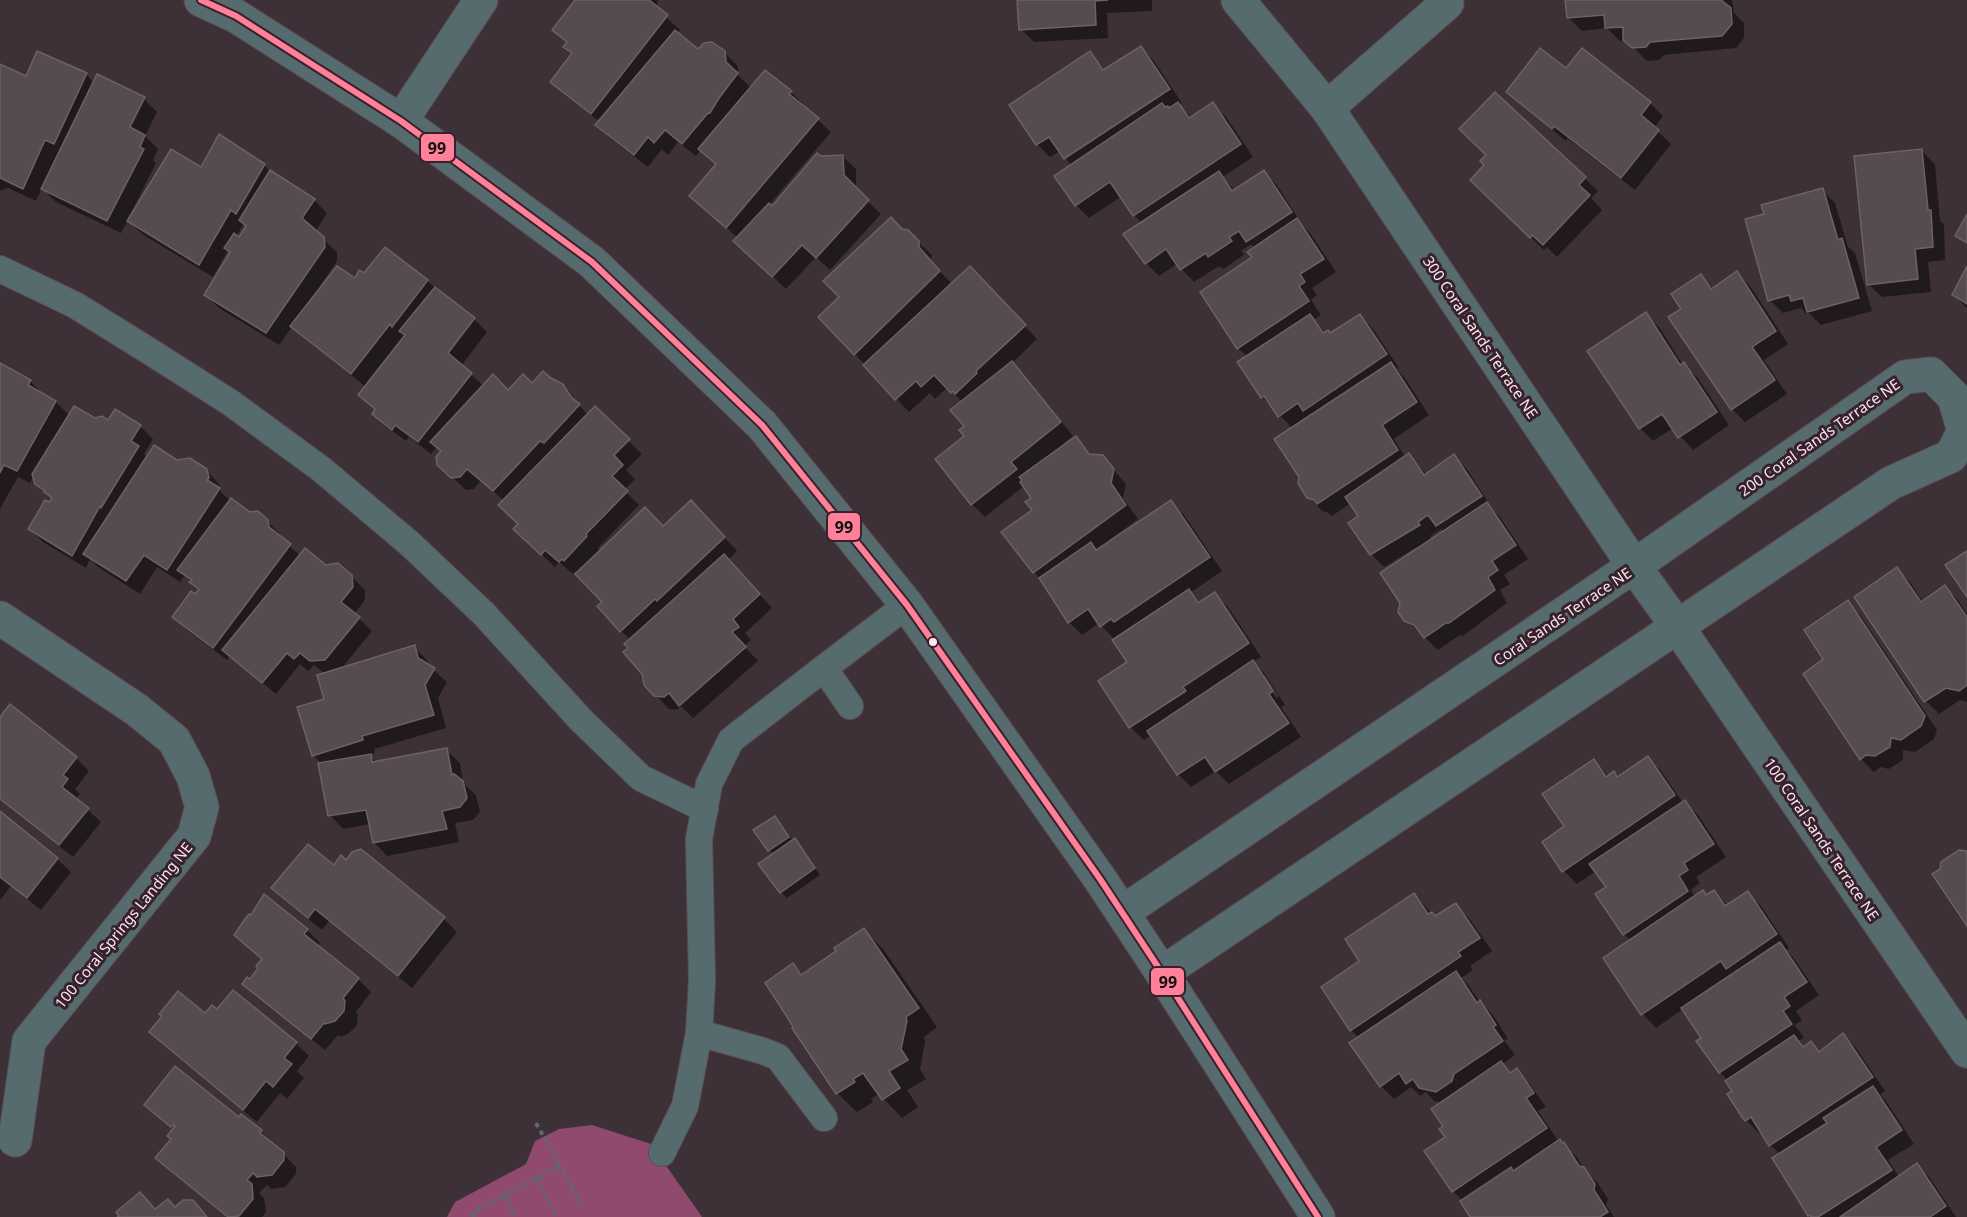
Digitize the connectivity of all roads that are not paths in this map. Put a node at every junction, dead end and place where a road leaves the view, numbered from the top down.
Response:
1 (201, 0) edge
2 (481, 0) edge
3 (1238, 0) edge
4 (1446, 0) edge
5 (1327, 108) junction
6 (401, 121) junction
7 (0, 269) edge
8 (1634, 566) junction
9 (907, 605) junction
10 (0, 618) edge
11 (1677, 626) junction
12 (824, 668) junction
13 (850, 706) dead end
14 (705, 809) junction
15 (1123, 912) junction
16 (1162, 973) junction
17 (699, 1033) junction
18 (1967, 1051) edge
19 (824, 1118) dead end
20 (15, 1140) dead end
21 (662, 1153) dead end
22 (1318, 1217) edge

1 - 6 street
2 - 6 street
3 - 5 street, 300 Coral Sands Terrace NE
4 - 5 street
5 - 8 street, 300 Coral Sands Terrace NE
6 - 9 street
7 - 14 lane
8 - 11 street, Coral Sands Terrace NE
8 - 11 street, 200 Coral Sands Terrace NE
8 - 15 street, Coral Sands Terrace NE
9 - 12 lane
9 - 15 street
10 - 20 street, 100 Coral Springs Landing NE
11 - 16 street
11 - 18 street, 100 Coral Sands Terrace NE
12 - 13 lane
12 - 14 lane
14 - 17 lane
15 - 16 street
16 - 22 street
17 - 19 lane
17 - 21 lane

